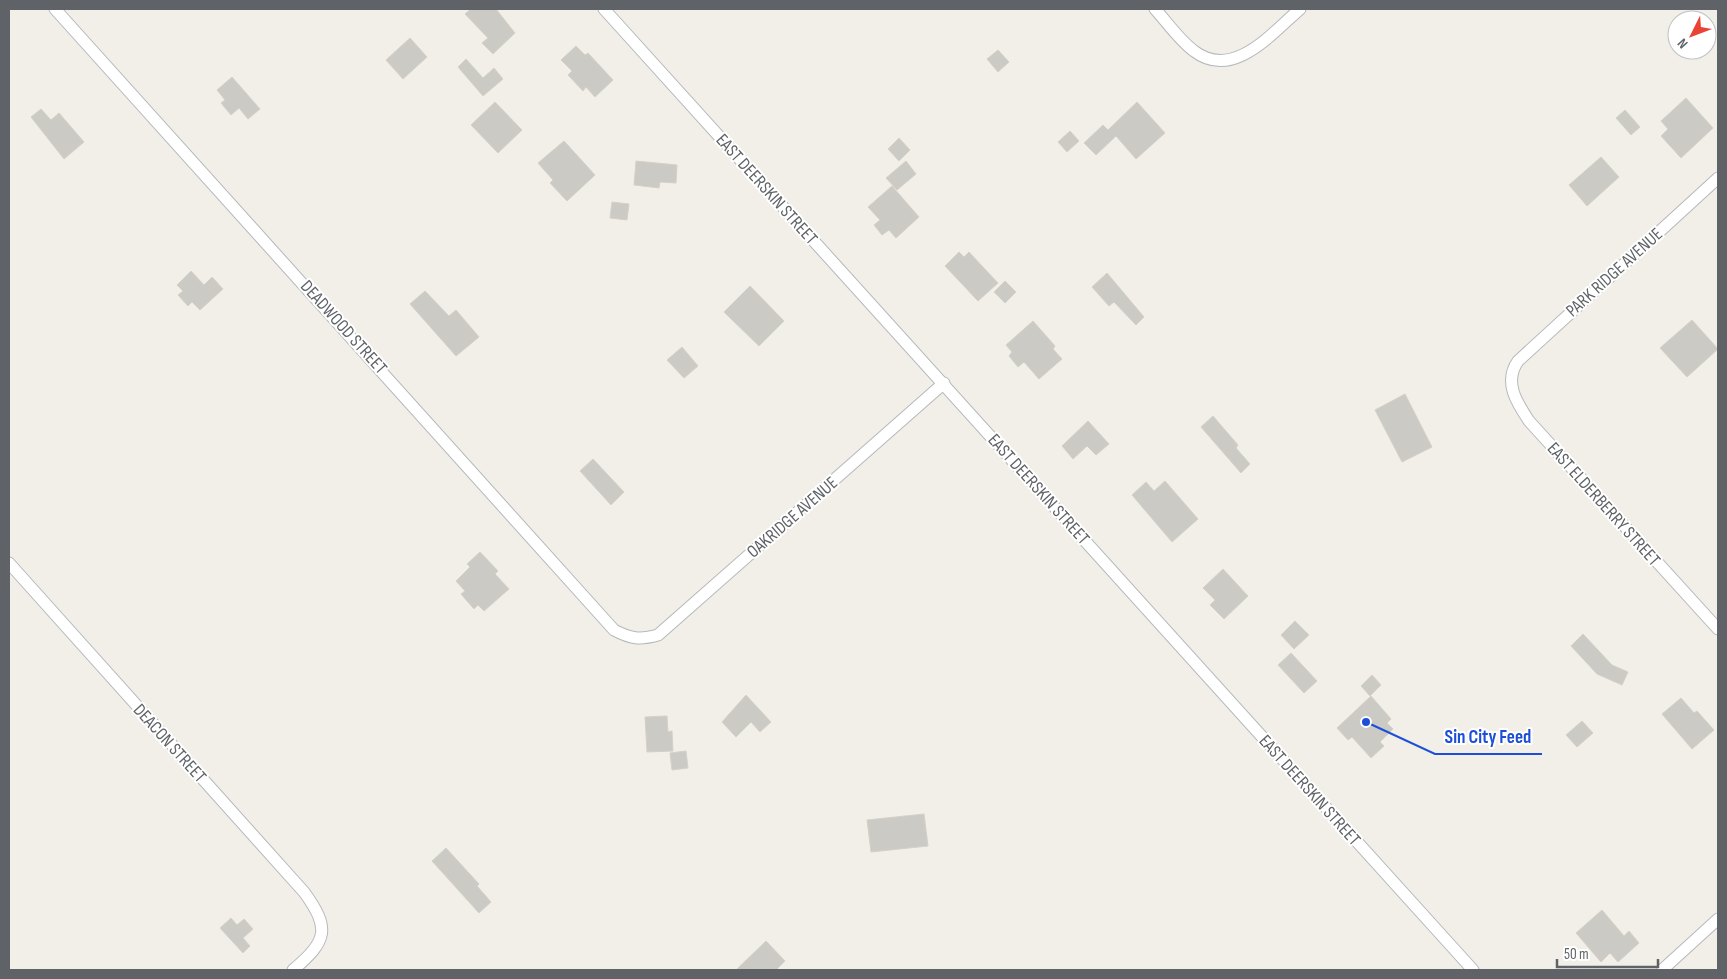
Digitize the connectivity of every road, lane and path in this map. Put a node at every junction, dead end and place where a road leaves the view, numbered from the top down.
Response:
1 (55, 9) edge
2 (604, 9) edge
3 (1155, 9) edge
4 (1300, 9) edge
5 (1718, 178) edge
6 (1513, 368) joint
7 (944, 384) junction
8 (9, 563) edge
9 (1718, 629) edge
10 (635, 639) joint
11 (1718, 919) edge
12 (293, 970) edge
13 (1473, 970) edge
14 (1662, 970) edge

1 - 10 street, DEADWOOD STREET
2 - 7 street, EAST DEERSKIN STREET
3 - 4 street
5 - 6 street, PARK RIDGE AVENUE
6 - 9 street, EAST ELDERBERRY STREET
7 - 10 street, OAKRIDGE AVENUE
7 - 13 street, EAST DEERSKIN STREET
8 - 12 street, DEACON STREET
11 - 14 street

